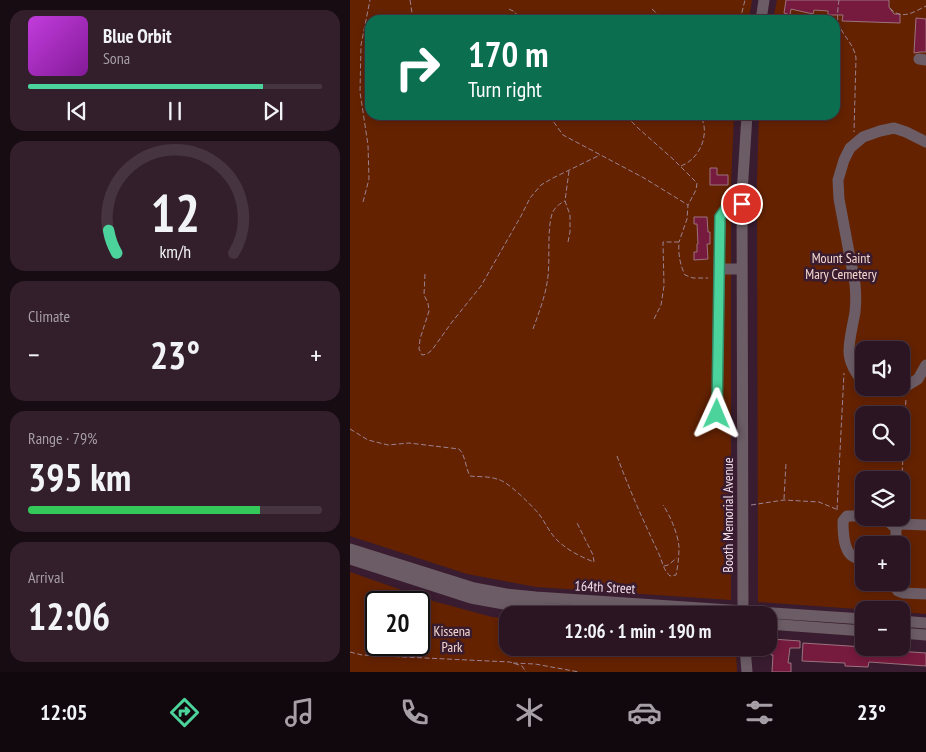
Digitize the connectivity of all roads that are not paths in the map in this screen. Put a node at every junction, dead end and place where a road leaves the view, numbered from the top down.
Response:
1 (764, 0) edge
2 (762, 15) edge
3 (747, 120) edge
4 (926, 142) edge
5 (742, 204) junction
6 (742, 269) junction
7 (719, 273) junction
8 (926, 366) edge
9 (855, 370) edge
10 (910, 384) edge
11 (717, 414) dead end
12 (855, 515) edge
13 (926, 525) edge
14 (894, 526) edge
15 (896, 528) junction
16 (896, 536) edge
17 (350, 549) edge
18 (855, 557) edge
19 (350, 559) edge
20 (898, 591) edge
21 (926, 594) edge
22 (520, 606) edge
23 (652, 606) edge
24 (743, 606) edge
25 (777, 615) edge
26 (855, 619) edge
27 (910, 622) edge
28 (926, 623) edge
29 (777, 625) edge
30 (855, 630) edge
31 (910, 634) edge
32 (926, 635) edge
33 (746, 656) edge
34 (747, 672) edge

1 - 2 street
3 - 5 street, Booth Memorial Avenue
4 - 9 street
5 - 6 street, Booth Memorial Avenue
5 - 7 street
6 - 7 street
6 - 24 street, Booth Memorial Avenue
7 - 11 street
8 - 10 street
12 - 18 street
13 - 15 street
14 - 15 street
15 - 16 street
17 - 23 street, 164th Street
19 - 22 street, 164th Street
20 - 21 street
25 - 26 street, 164th Street
27 - 28 street
29 - 30 street
31 - 32 street
33 - 34 street

